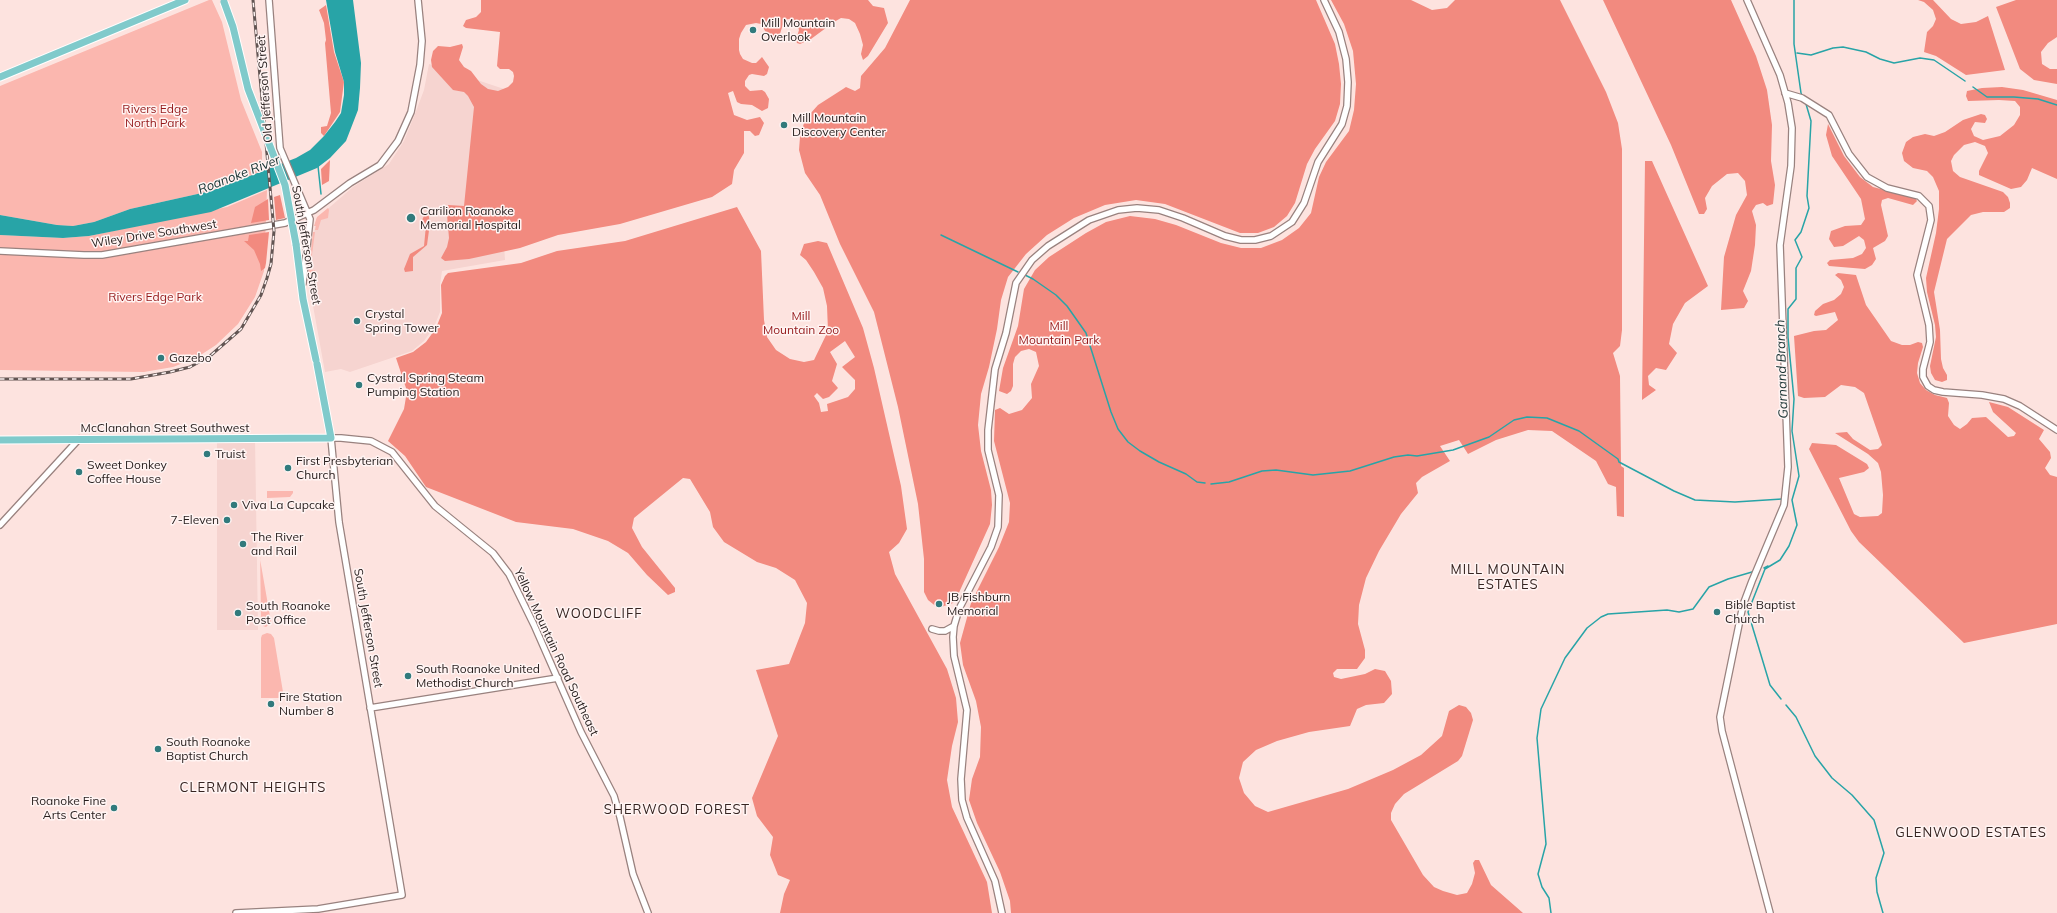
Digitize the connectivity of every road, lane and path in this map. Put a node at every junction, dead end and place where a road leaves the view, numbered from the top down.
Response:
1 (185, 0) edge
2 (269, 0) edge
3 (418, 0) edge
4 (1324, 0) edge
5 (1747, 0) edge
6 (224, 1) edge
7 (0, 77) edge
8 (1785, 93) junction
9 (308, 214) junction
10 (0, 251) edge
11 (302, 290) junction
12 (2057, 430) edge
13 (331, 438) junction
14 (79, 439) junction
15 (0, 440) edge
16 (0, 525) edge
17 (954, 626) junction
18 (932, 629) dead end
19 (558, 678) junction
20 (370, 708) junction
21 (236, 913) edge
22 (648, 913) edge
23 (1002, 913) edge
24 (1770, 913) edge

1 - 7 main road
2 - 9 street, Old Jefferson Street
3 - 9 street, Wiley Drive Southwest
4 - 17 street
5 - 8 street
6 - 11 main road, South Jefferson Street, bridge
8 - 12 street
8 - 24 street
9 - 10 street, Wiley Drive Southwest
9 - 11 street, Old Jefferson Street
11 - 13 main road, South Jefferson Street
13 - 14 main road, McClanahan Street Southwest
13 - 19 street, Yellow Mountain Road Southeast
13 - 20 street, South Jefferson Street
14 - 15 main road, McClanahan Street Southwest
14 - 16 street
17 - 18 street
17 - 23 street
19 - 20 street
19 - 22 street, Yellow Mountain Road Southeast
20 - 21 street, South Jefferson Street

